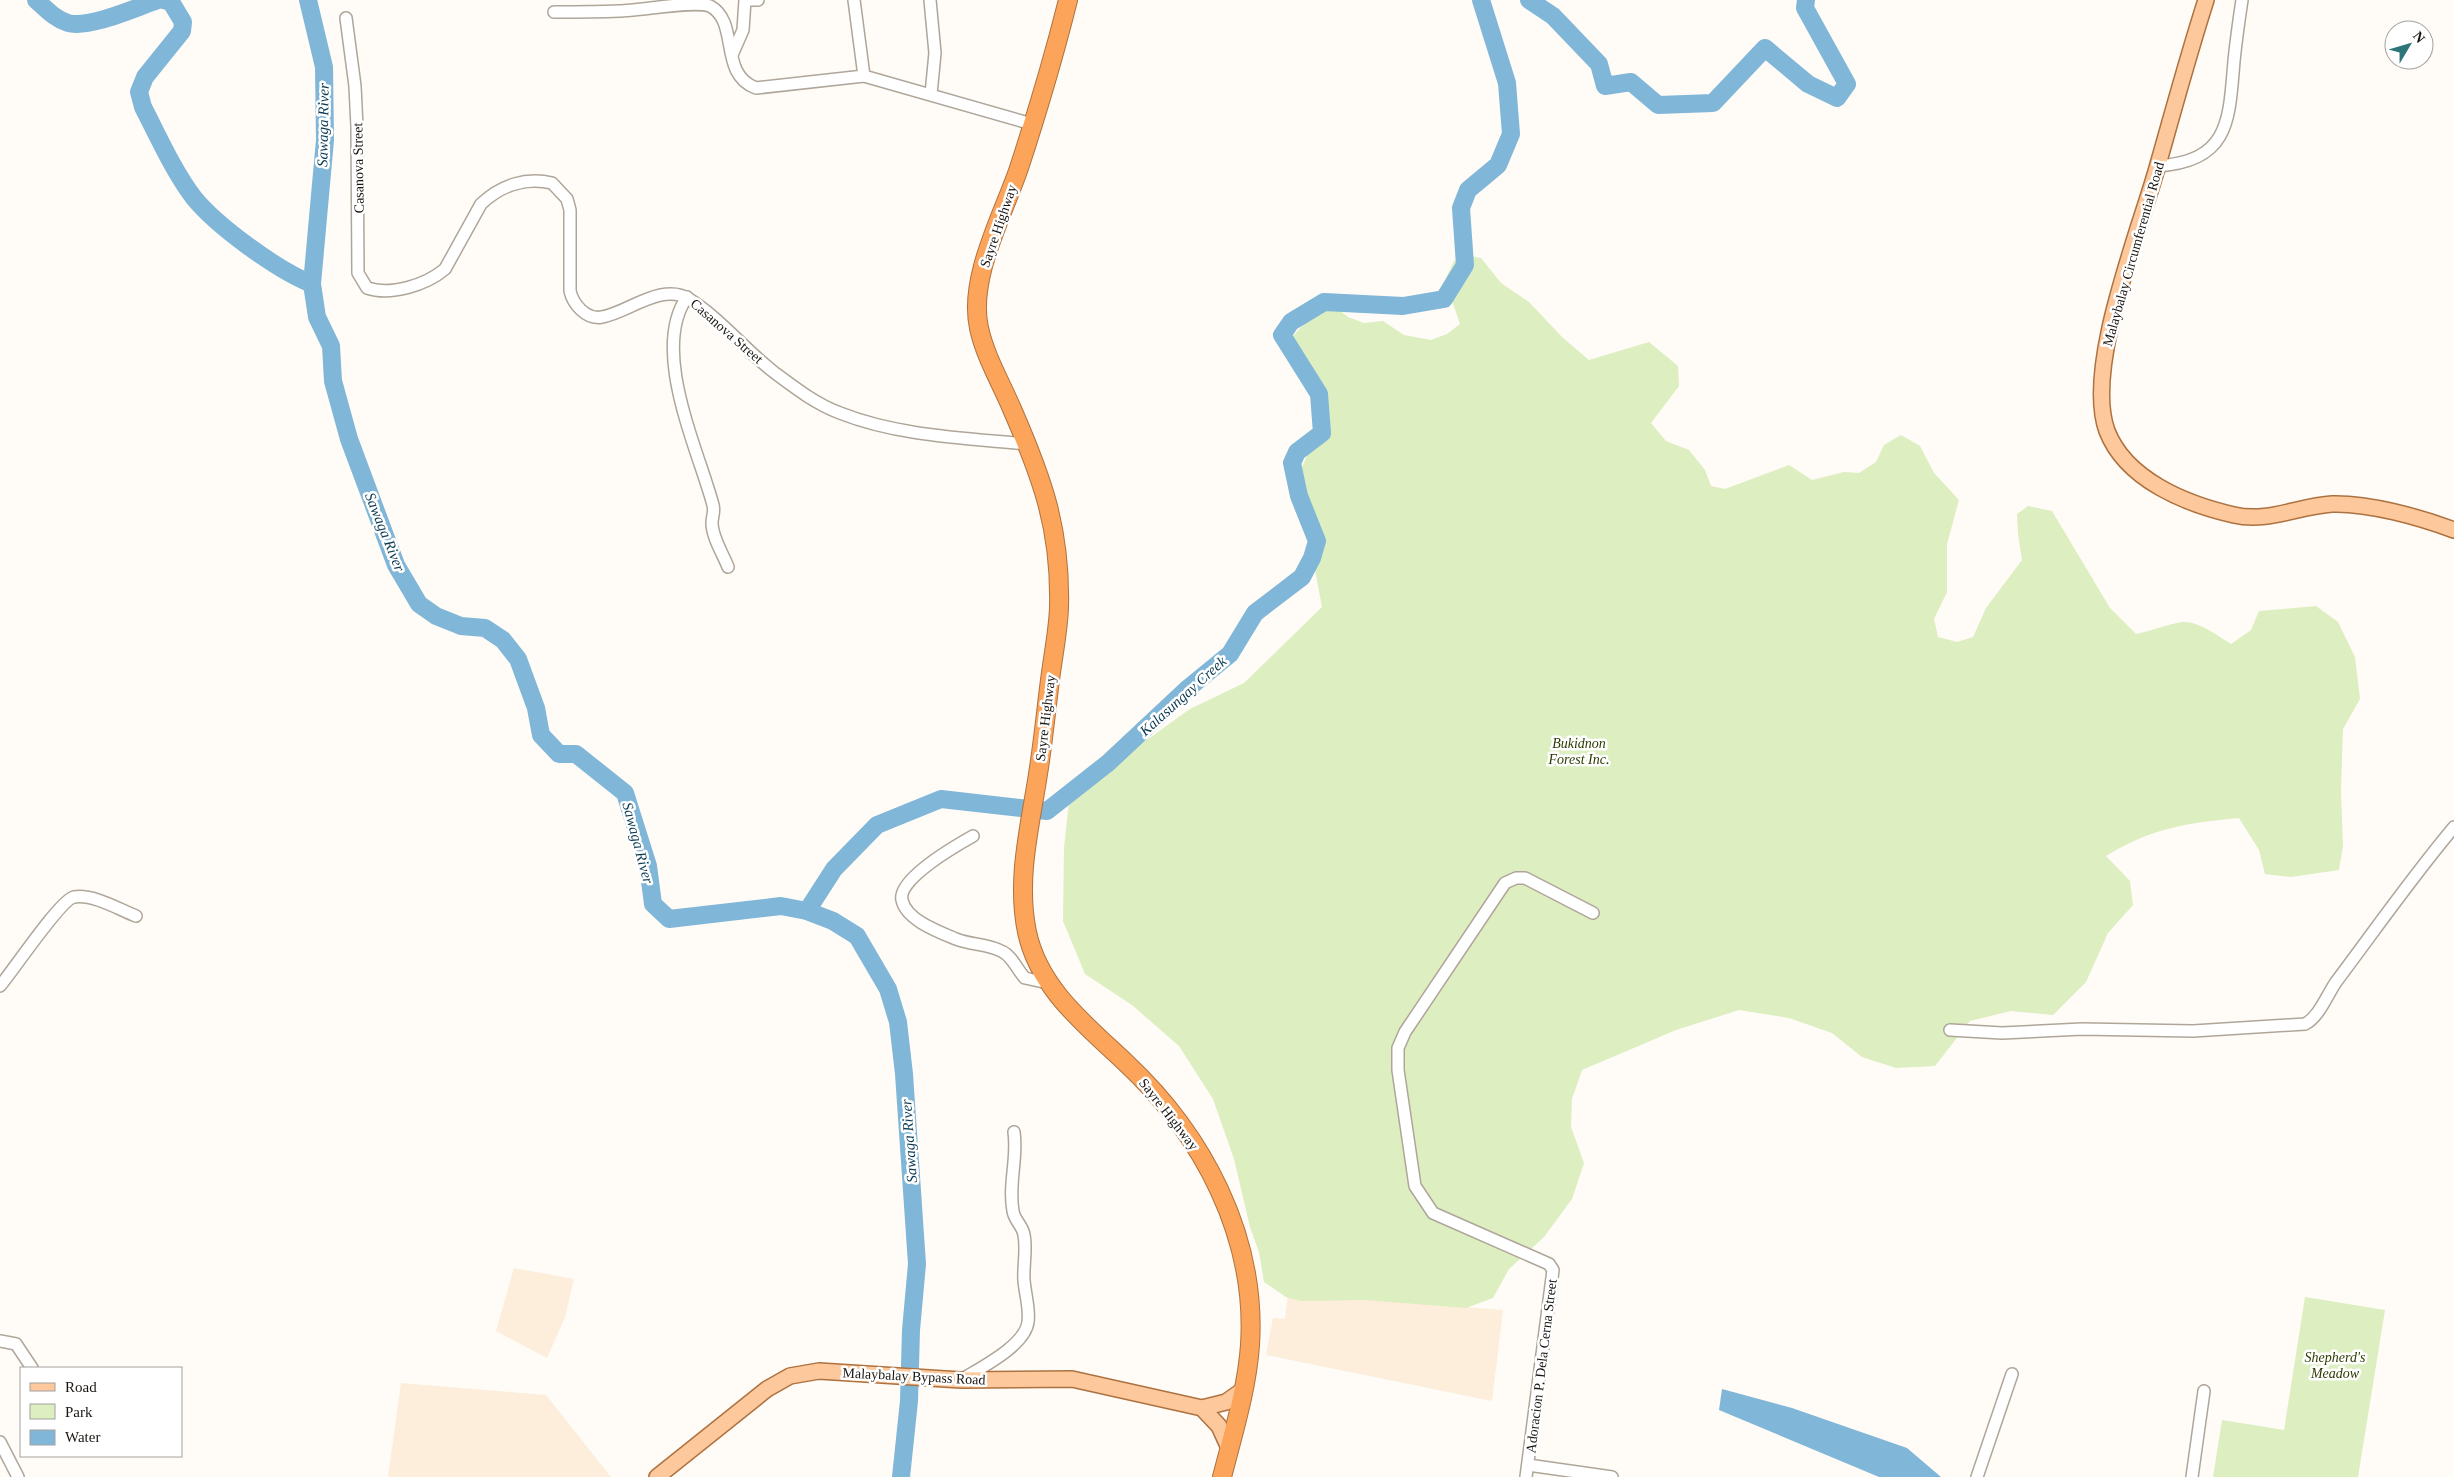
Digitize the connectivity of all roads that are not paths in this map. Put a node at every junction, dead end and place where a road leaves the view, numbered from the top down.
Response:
1 (746, 0) edge
2 (758, 0) edge
3 (854, 0) edge
4 (930, 0) edge
5 (1068, 0) edge
6 (2206, 0) edge
7 (2242, 0) edge
8 (554, 12) dead end
9 (346, 18) dead end
10 (732, 55) junction
11 (864, 76) junction
12 (931, 94) junction
13 (1032, 124) junction
14 (2158, 166) junction
15 (687, 297) junction
16 (1027, 444) junction
17 (2454, 530) edge
18 (728, 567) dead end
19 (2453, 829) edge
20 (973, 836) dead end
21 (1593, 913) dead end
22 (136, 916) dead end
23 (1048, 983) junction
24 (0, 986) edge
25 (1950, 1030) dead end
26 (1014, 1132) dead end
27 (0, 1341) edge
28 (31, 1367) edge
29 (2012, 1374) dead end
30 (953, 1379) junction
31 (1243, 1390) junction
32 (2204, 1391) dead end
33 (1202, 1408) junction
34 (0, 1442) edge
35 (1230, 1448) junction
36 (1527, 1471) edge
37 (18, 1477) edge
38 (657, 1477) edge
39 (1222, 1477) edge
40 (1612, 1477) edge
41 (1977, 1477) edge
42 (2192, 1477) edge

1 - 2 street
1 - 10 street
3 - 11 street
4 - 12 street
5 - 13 highway, Sayre Highway
6 - 14 main road, Malaybalay Circumferential Road
7 - 14 street
8 - 10 street
9 - 15 street, Casanova Street
10 - 11 street
11 - 12 street
12 - 13 street
13 - 16 highway, Sayre Highway
14 - 17 main road, Malaybalay Circumferential Road
15 - 16 street, Casanova Street
15 - 18 street
16 - 23 highway, Sayre Highway
19 - 25 street
20 - 23 street
21 - 36 street, Adoracion P. Dela Cerna Street
22 - 24 street
23 - 31 highway, Sayre Highway
26 - 30 street
27 - 28 street
29 - 41 street
30 - 33 main road, Malaybalay Bypass Road
30 - 38 main road, Malaybalay Bypass Road
31 - 33 main road, Malaybalay Bypass Road
31 - 35 highway, Sayre Highway
32 - 42 street
33 - 35 main road
34 - 37 street
35 - 39 highway, Sayre Highway
36 - 40 street

